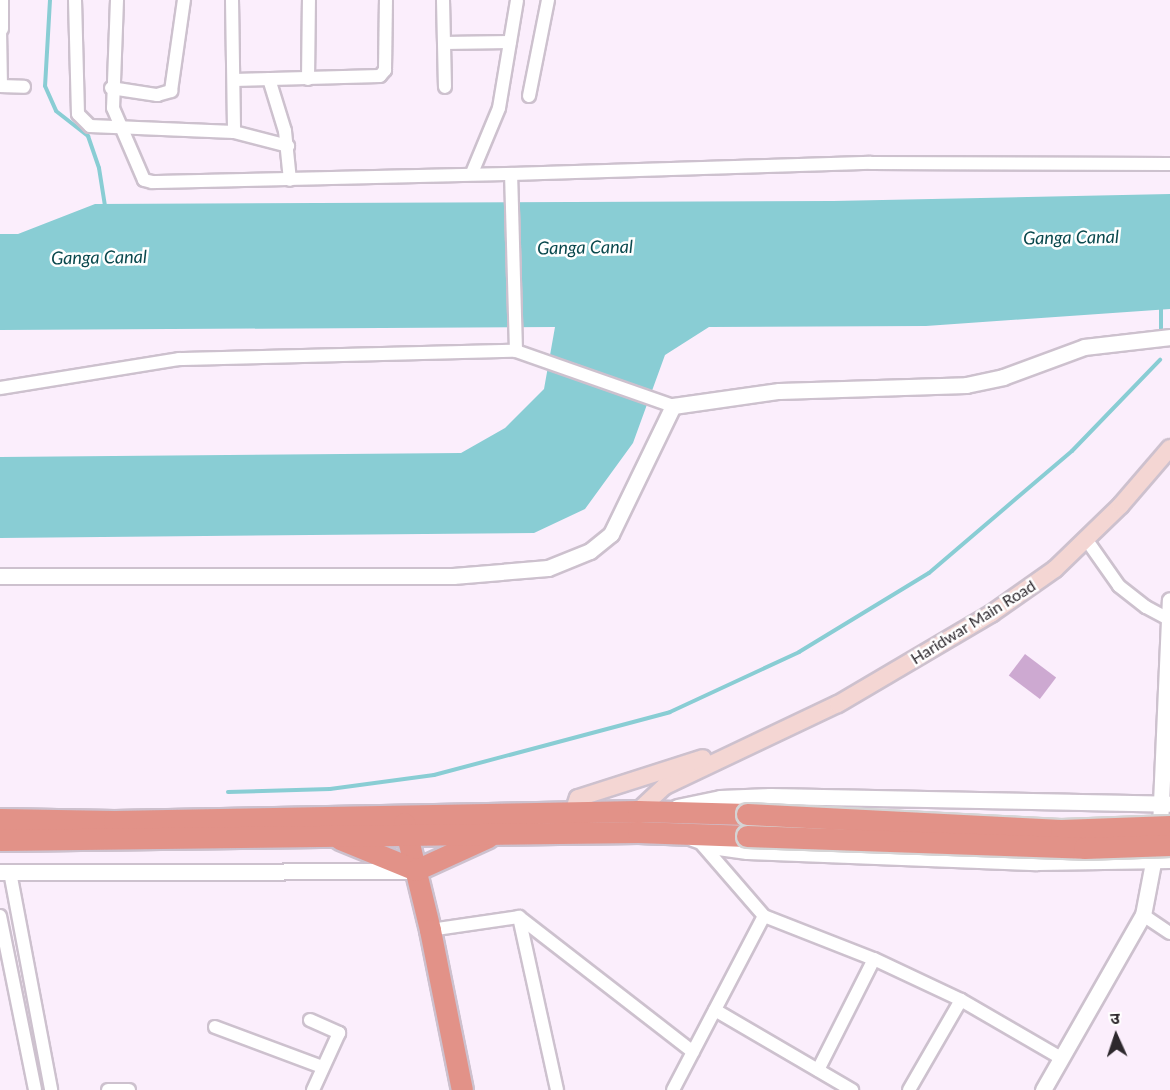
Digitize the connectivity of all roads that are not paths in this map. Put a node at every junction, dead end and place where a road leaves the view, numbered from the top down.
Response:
1 (2, 0) edge
2 (75, 0) edge
3 (117, 0) edge
4 (184, 0) edge
5 (232, 0) edge
6 (309, 0) edge
7 (386, 0) edge
8 (443, 0) edge
9 (517, 0) edge
10 (548, 0) edge
11 (1, 29) edge
12 (510, 42) junction
13 (444, 43) junction
14 (269, 79) junction
15 (308, 79) junction
16 (234, 80) junction
17 (0, 86) edge
18 (24, 87) dead end
19 (445, 87) dead end
20 (111, 88) junction
21 (529, 96) dead end
22 (119, 129) junction
23 (234, 132) junction
24 (288, 146) junction
25 (1170, 164) edge
26 (472, 173) junction
27 (511, 174) junction
28 (290, 180) junction
29 (1170, 337) edge
30 (516, 351) junction
31 (0, 388) edge
32 (666, 404) junction
33 (1170, 448) edge
34 (1086, 539) junction
35 (0, 576) edge
36 (1170, 600) edge
37 (1168, 619) junction
38 (742, 748) junction
39 (1166, 804) edge
40 (663, 811) junction
41 (0, 819) edge
42 (638, 821) junction
43 (570, 823) junction
44 (405, 826) junction
45 (1170, 826) edge
46 (497, 833) junction
47 (331, 836) junction
48 (691, 838) junction
49 (0, 840) edge
50 (1170, 845) edge
51 (1170, 860) edge
52 (1154, 863) junction
53 (416, 870) junction
54 (5, 872) edge
55 (1143, 915) junction
56 (0, 916) edge
57 (764, 916) junction
58 (519, 917) junction
59 (430, 930) junction
60 (1170, 933) edge
61 (874, 958) junction
62 (961, 1000) junction
63 (715, 1010) junction
64 (310, 1020) dead end
65 (215, 1027) dead end
66 (693, 1052) junction
67 (1061, 1058) junction
68 (322, 1067) junction
69 (818, 1070) junction
70 (35, 1090) edge
71 (51, 1090) edge
72 (108, 1090) edge
73 (129, 1090) edge
74 (313, 1090) edge
75 (462, 1090) edge
76 (557, 1090) edge
77 (673, 1090) edge
78 (852, 1090) edge
79 (909, 1090) edge
80 (1043, 1090) edge

1 - 11 street
2 - 22 street
3 - 20 street
4 - 20 street
5 - 16 street
6 - 15 street
7 - 15 street
8 - 13 street
9 - 12 street
10 - 21 street
11 - 17 street
12 - 13 street
12 - 26 street
13 - 19 street
14 - 15 street
14 - 16 street
14 - 24 street
16 - 23 street
17 - 18 street
20 - 22 street
22 - 23 street
22 - 28 street
23 - 24 street
24 - 28 street
25 - 27 street
26 - 27 street
26 - 28 street
27 - 30 street
29 - 32 street
30 - 31 street
30 - 32 street
32 - 35 street
33 - 34 main road, Haridwar Main Road
34 - 37 street
34 - 38 main road, Haridwar Main Road
36 - 37 street
37 - 39 street
38 - 42 main road, Haridwar Main Road
38 - 43 main road, Haridwar Main Road
39 - 40 street
39 - 52 street
40 - 42 highway
40 - 45 highway, bridge
41 - 44 highway
42 - 43 highway
42 - 48 highway
43 - 44 highway
43 - 46 highway
44 - 46 highway
44 - 47 highway
44 - 53 highway
46 - 53 highway
47 - 49 highway
47 - 53 highway
48 - 50 highway, bridge
48 - 52 street
48 - 57 street
51 - 52 street
52 - 55 street
53 - 54 street
53 - 59 highway
54 - 71 street
55 - 60 street
55 - 67 street
56 - 70 street
57 - 61 street
57 - 63 street
58 - 59 street
58 - 66 street
58 - 76 street
59 - 75 highway
61 - 62 street
61 - 69 street
62 - 67 street
62 - 79 street
63 - 66 street
63 - 69 street
64 - 68 street
65 - 68 street
66 - 77 street
67 - 80 street
68 - 74 street
69 - 78 street
72 - 73 street

